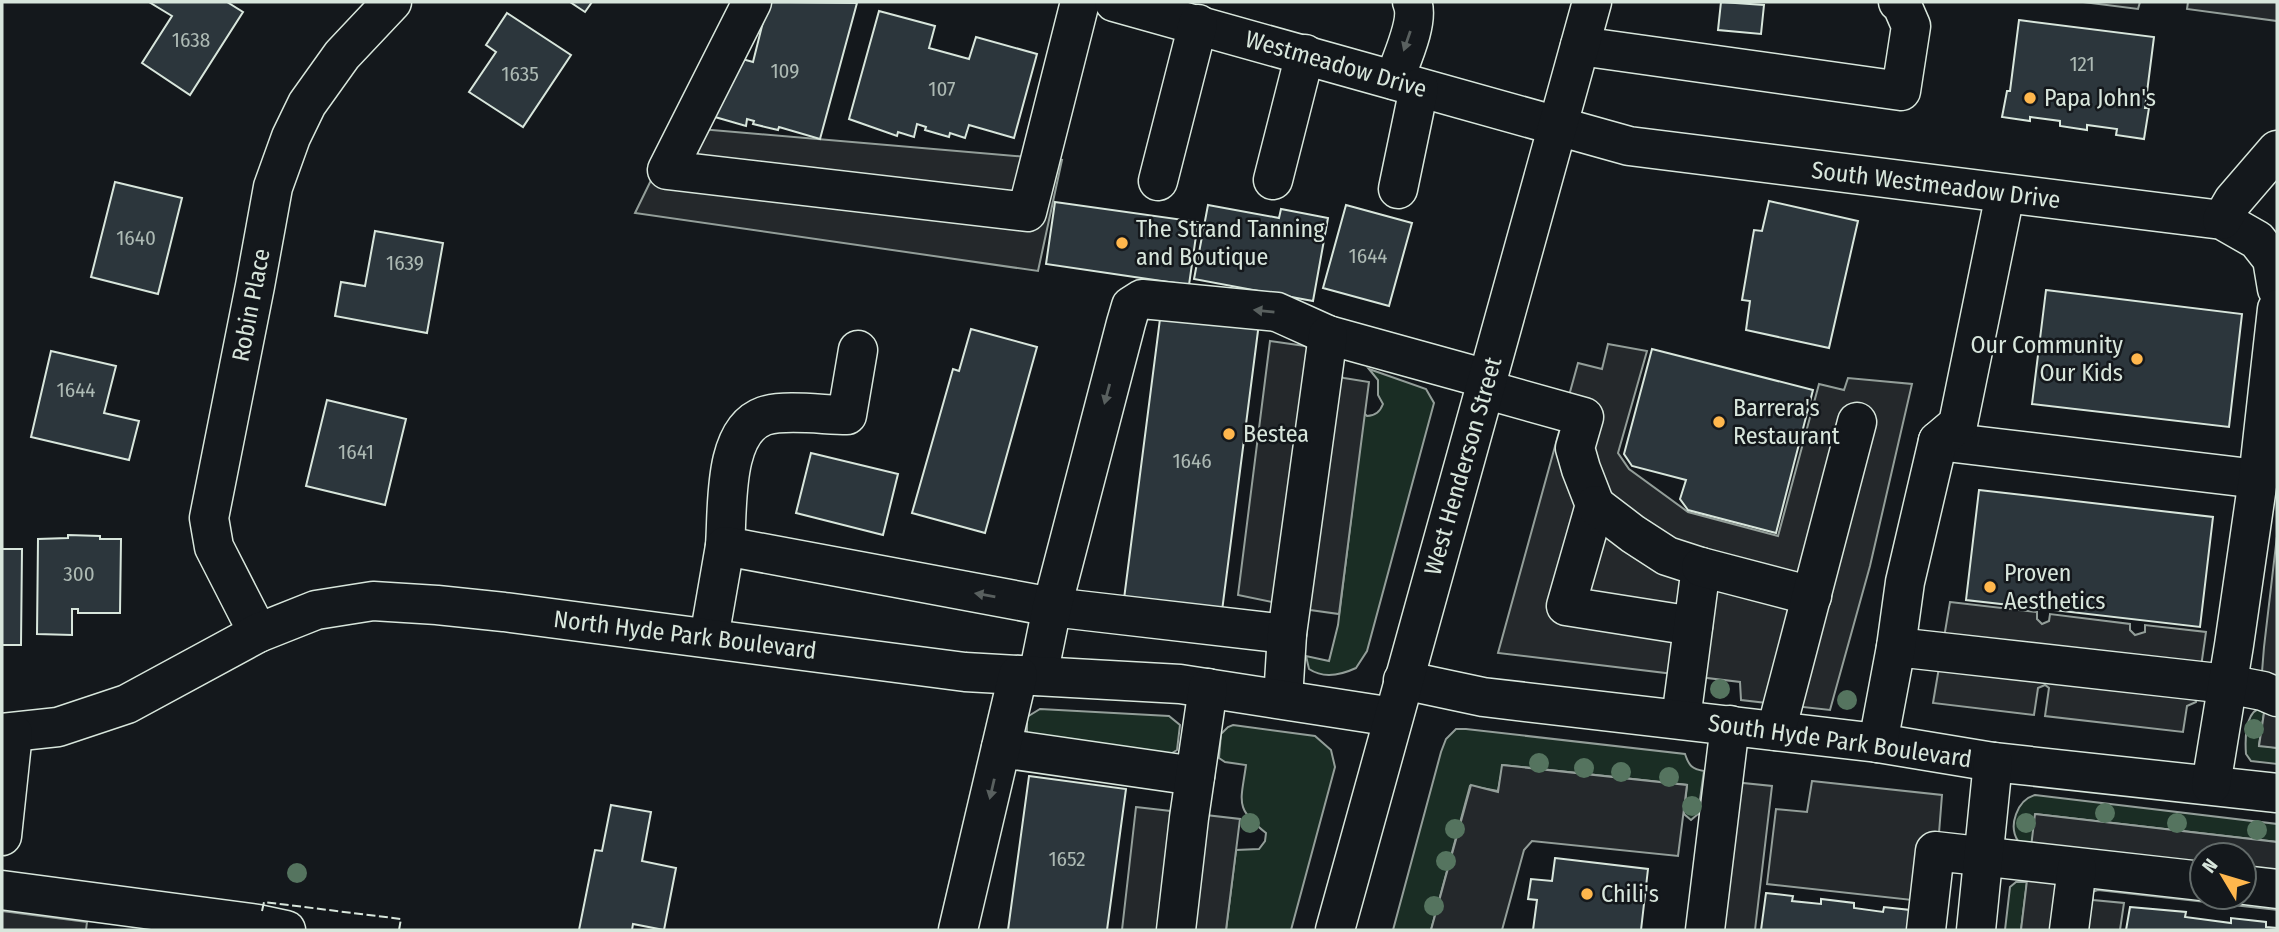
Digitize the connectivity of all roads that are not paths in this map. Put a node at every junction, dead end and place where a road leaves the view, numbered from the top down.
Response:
1 (392, 2) edge
2 (752, 2) edge
3 (1080, 2) edge
4 (1412, 2) edge
5 (1592, 2) edge
6 (1898, 2) edge
7 (1131, 4) edge
8 (1198, 24) junction
9 (1580, 46) junction
10 (1305, 54) junction
11 (1407, 84) junction
12 (1558, 128) junction
13 (2277, 150) edge
14 (1273, 180) dead end
15 (1158, 181) dead end
16 (1398, 189) dead end
17 (2005, 194) junction
18 (2222, 220) junction
19 (2277, 289) edge
20 (2277, 309) edge
21 (1328, 335) junction
22 (858, 350) dead end
23 (1486, 384) junction
24 (1857, 422) dead end
25 (1938, 441) junction
26 (2265, 469) edge
27 (1595, 505) junction
28 (725, 546) junction
29 (2263, 550) edge
30 (1701, 567) junction
31 (1812, 596) junction
32 (1052, 607) junction
33 (1693, 626) junction
34 (258, 633) junction
35 (1287, 634) junction
36 (709, 638) junction
37 (1896, 647) junction
38 (1028, 676) junction
39 (1403, 680) junction
40 (2227, 684) junction
41 (1208, 688) junction
42 (2277, 697) edge
43 (1283, 699) junction
44 (1393, 717) junction
45 (1681, 719) junction
46 (1730, 725) junction
47 (1776, 731) junction
48 (7, 733) edge
49 (1878, 743) junction
50 (1001, 748) junction
51 (1993, 762) junction
52 (1195, 776) junction
53 (2211, 785) junction
54 (2277, 793) edge
55 (2, 836) edge
56 (1984, 855) junction
57 (2077, 868) junction
58 (2188, 880) edge
59 (2258, 886) edge
60 (2277, 888) edge
61 (2, 890) edge
62 (286, 930) edge
63 (958, 930) edge
64 (1175, 930) edge
65 (1335, 930) edge
66 (1705, 930) edge
67 (1926, 930) edge
68 (1976, 930) edge
69 (2069, 930) edge

1 - 34 street, Robin Place
2 - 3 street
4 -> 11 street
5 - 9 street, West Henderson Street
6 - 9 street
7 - 8 street, Westmeadow Drive
8 - 10 street, Westmeadow Drive
8 - 15 street
9 - 12 street, West Henderson Street
10 - 11 street, Westmeadow Drive
10 - 14 street
11 - 12 street, Westmeadow Drive
11 - 16 street
12 - 17 street, South Westmeadow Drive
12 - 23 street, West Henderson Street
13 - 18 street
17 - 18 street, South Westmeadow Drive
17 - 25 street
18 - 19 street, South Westmeadow Drive
20 - 26 street
21 - 23 street
21 -> 32 street
21 - 35 street
22 - 28 street
23 - 27 street
23 - 39 street, West Henderson Street
24 - 31 street
25 - 26 street
25 - 37 street
26 - 29 street
27 - 30 street
27 - 33 street
32 -> 28 street
28 - 36 street
29 - 40 street
30 - 31 street
30 - 33 street
31 - 47 street
32 - 35 street
32 - 38 street
33 - 45 street
34 - 36 street, North Hyde Park Boulevard
34 - 48 street, North Hyde Park Boulevard
35 - 43 street
36 - 38 street, North Hyde Park Boulevard
37 - 40 street
37 - 49 street
38 - 41 street, North Hyde Park Boulevard
38 - 50 street
39 - 44 street, West Henderson Street
39 - 45 street, South Hyde Park Boulevard
40 - 42 street
40 - 53 street
41 - 43 street, North Hyde Park Boulevard
41 - 52 street
43 - 44 street, North Hyde Park Boulevard
44 - 65 street, West Henderson Street
45 - 46 street, South Hyde Park Boulevard
46 - 47 street, South Hyde Park Boulevard
46 - 66 street
47 - 49 street, South Hyde Park Boulevard
48 - 55 street
49 - 51 street, South Hyde Park Boulevard
50 - 52 street
50 -> 63 street
51 - 53 street, South Hyde Park Boulevard
51 - 56 street
52 - 64 street
53 - 54 street, South Hyde Park Boulevard
56 - 57 street
56 - 67 street
56 - 68 street
57 - 58 street
57 - 69 street
59 - 60 street
61 - 62 street

